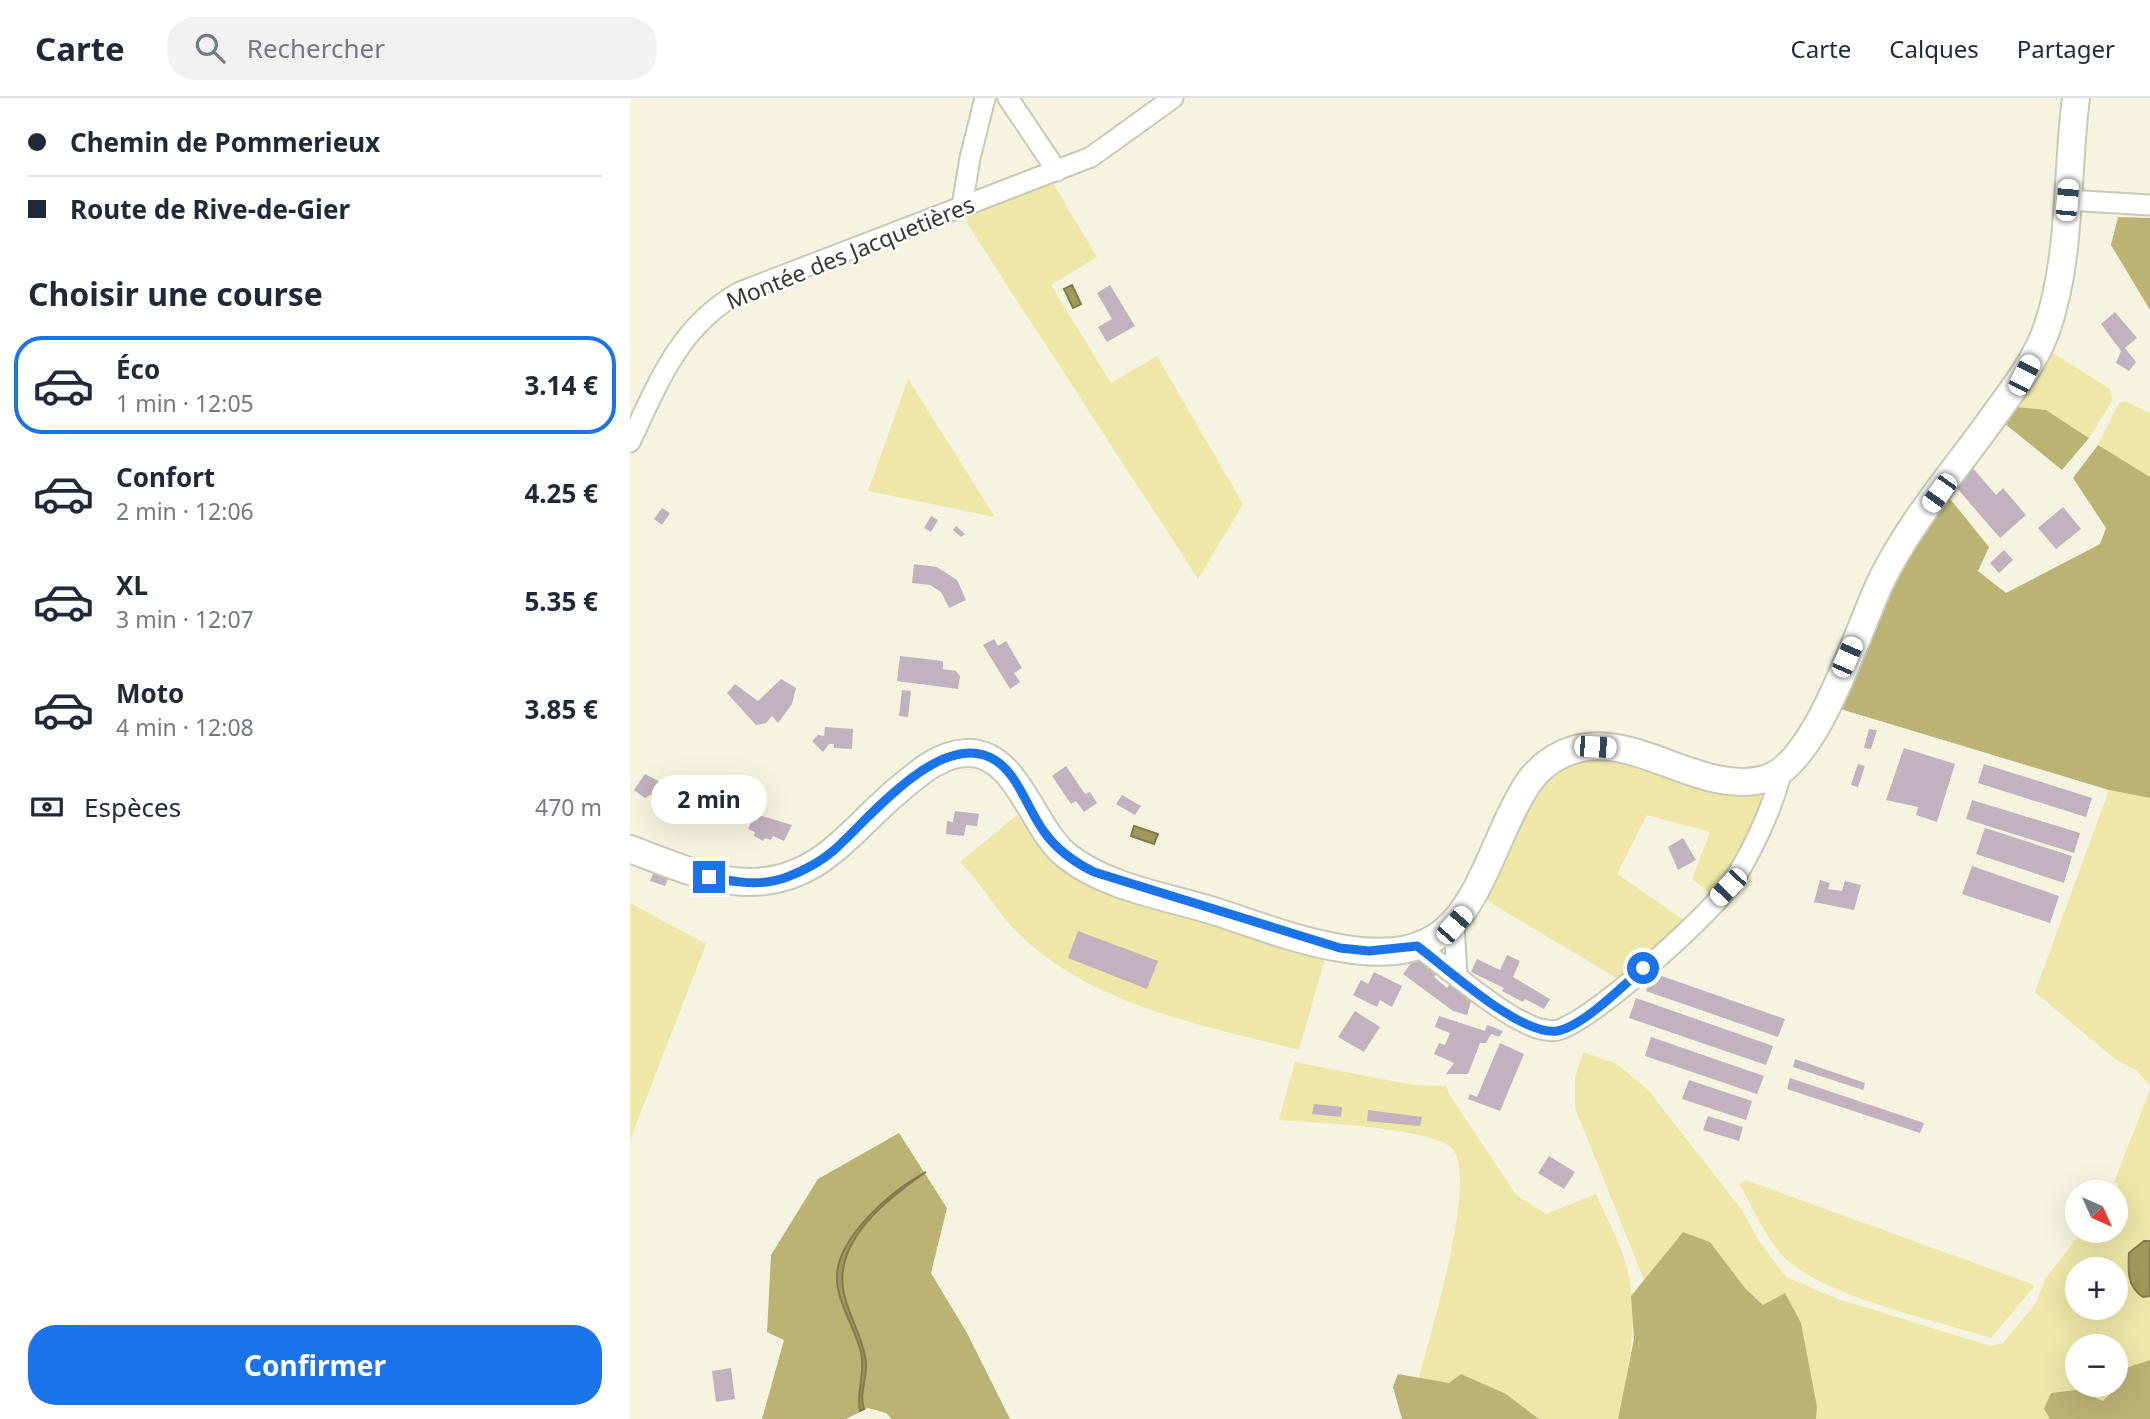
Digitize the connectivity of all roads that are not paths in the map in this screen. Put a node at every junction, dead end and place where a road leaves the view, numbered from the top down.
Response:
1 (985, 98) edge
2 (1007, 98) edge
3 (1172, 98) edge
4 (2076, 98) edge
5 (1057, 171) junction
6 (2067, 200) junction
7 (2150, 205) edge
8 (962, 206) junction
9 (630, 442) edge
10 (1782, 772) junction
11 (630, 849) edge
12 (1454, 925) junction
13 (1417, 946) junction
14 (1457, 975) junction

1 - 8 street
2 - 5 street
3 - 5 street, Montée des Jacquetières
4 - 6 main road
5 - 8 street, Montée des Jacquetières
6 - 7 street
6 - 10 main road
8 - 9 street, Montée des Jacquetières
10 - 12 main road
10 - 14 street
11 - 13 main road
12 - 13 main road
12 - 14 street
13 - 14 street

